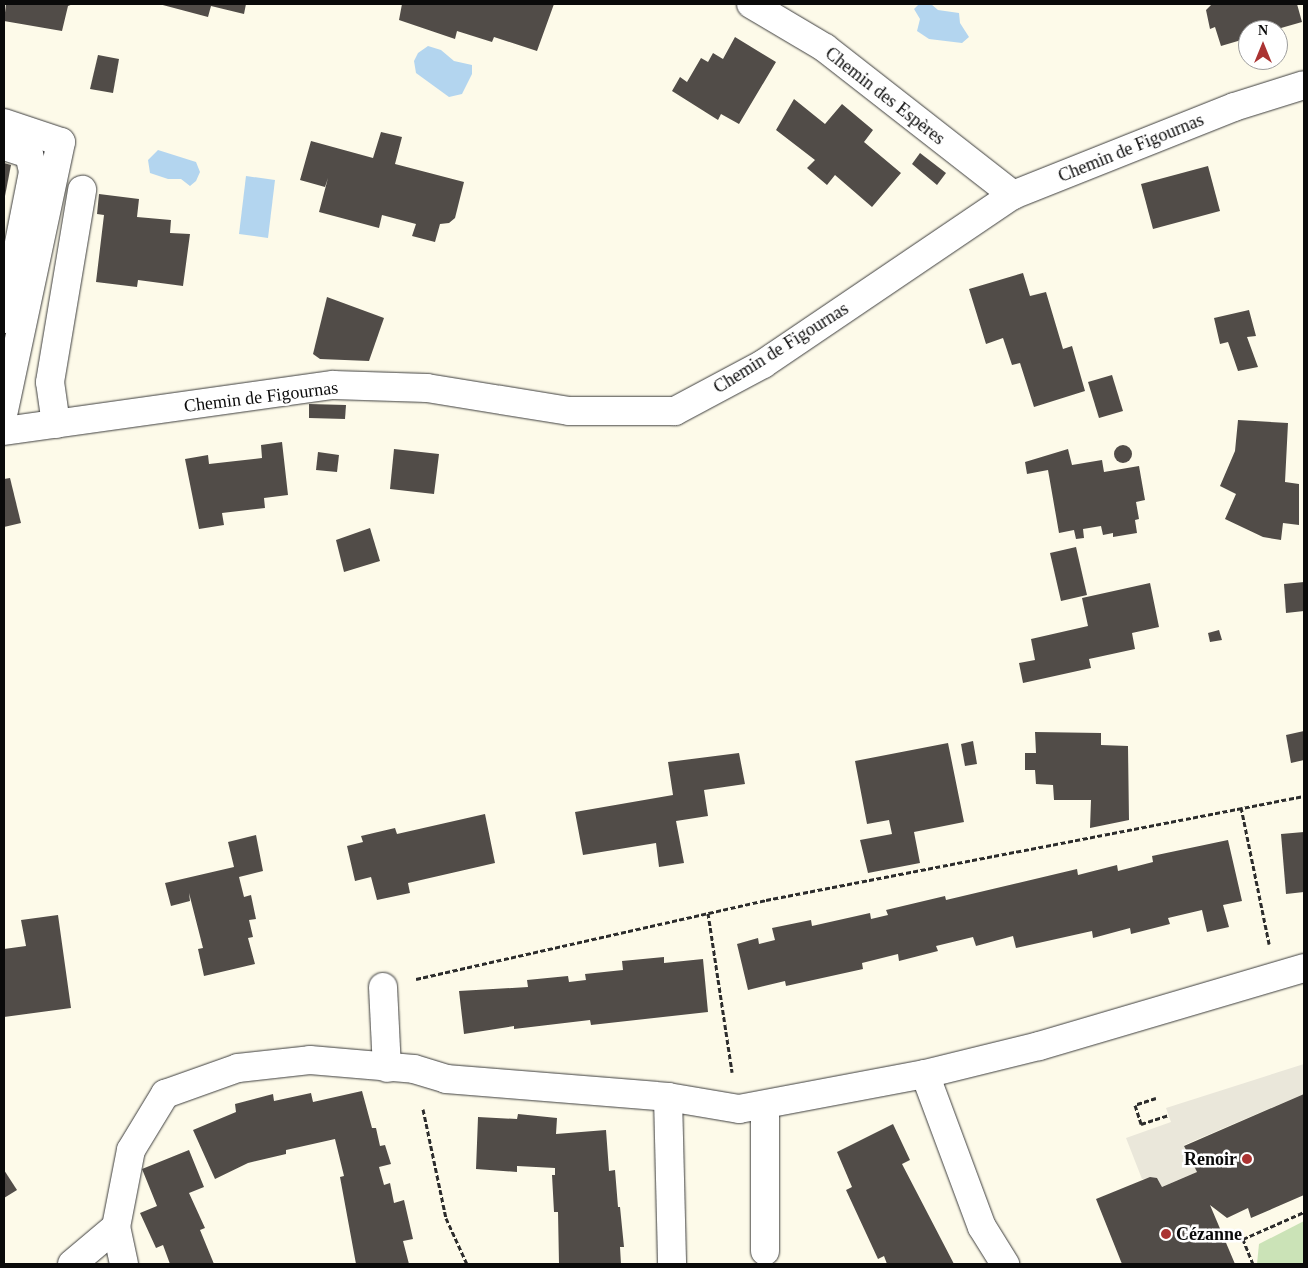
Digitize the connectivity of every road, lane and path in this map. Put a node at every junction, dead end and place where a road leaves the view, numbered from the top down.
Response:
1 (752, 4) edge
2 (1304, 85) edge
3 (4, 123) edge
4 (4, 146) edge
5 (82, 190) dead end
6 (1013, 196) junction
7 (4, 319) edge
8 (4, 411) edge
9 (56, 424) junction
10 (4, 431) edge
11 (1304, 796) edge
12 (1241, 807) junction
13 (708, 912) junction
14 (1304, 968) edge
15 (1277, 976) junction
16 (383, 987) joint
17 (387, 1068) junction
18 (414, 1069) junction
19 (924, 1074) junction
20 (668, 1097) junction
21 (1156, 1098) dead end
22 (752, 1108) junction
23 (1168, 1115) dead end
24 (1304, 1212) edge
25 (116, 1227) junction
26 (764, 1251) dead end
27 (72, 1264) edge
28 (124, 1264) edge
29 (467, 1264) edge
30 (672, 1264) edge
31 (1006, 1264) edge
32 (1253, 1264) edge

1 - 6 street, Chemin des Espères
2 - 6 street, Chemin de Figournas
3 - 8 street
4 - 7 street
5 - 9 street
6 - 9 street, Chemin de Figournas
9 - 10 street, Chemin de Figournas
11 - 12 path
12 - 13 path
12 - 15 path
13 - 16 path
13 - 22 path
14 - 15 street
15 - 19 street
16 - 17 street
17 - 18 street
17 - 25 street
18 - 20 street
18 - 29 path
19 - 22 street
19 - 31 street
20 - 22 street
20 - 30 street
21 - 23 path
22 - 26 street
24 - 32 path
25 - 27 street
25 - 28 street

